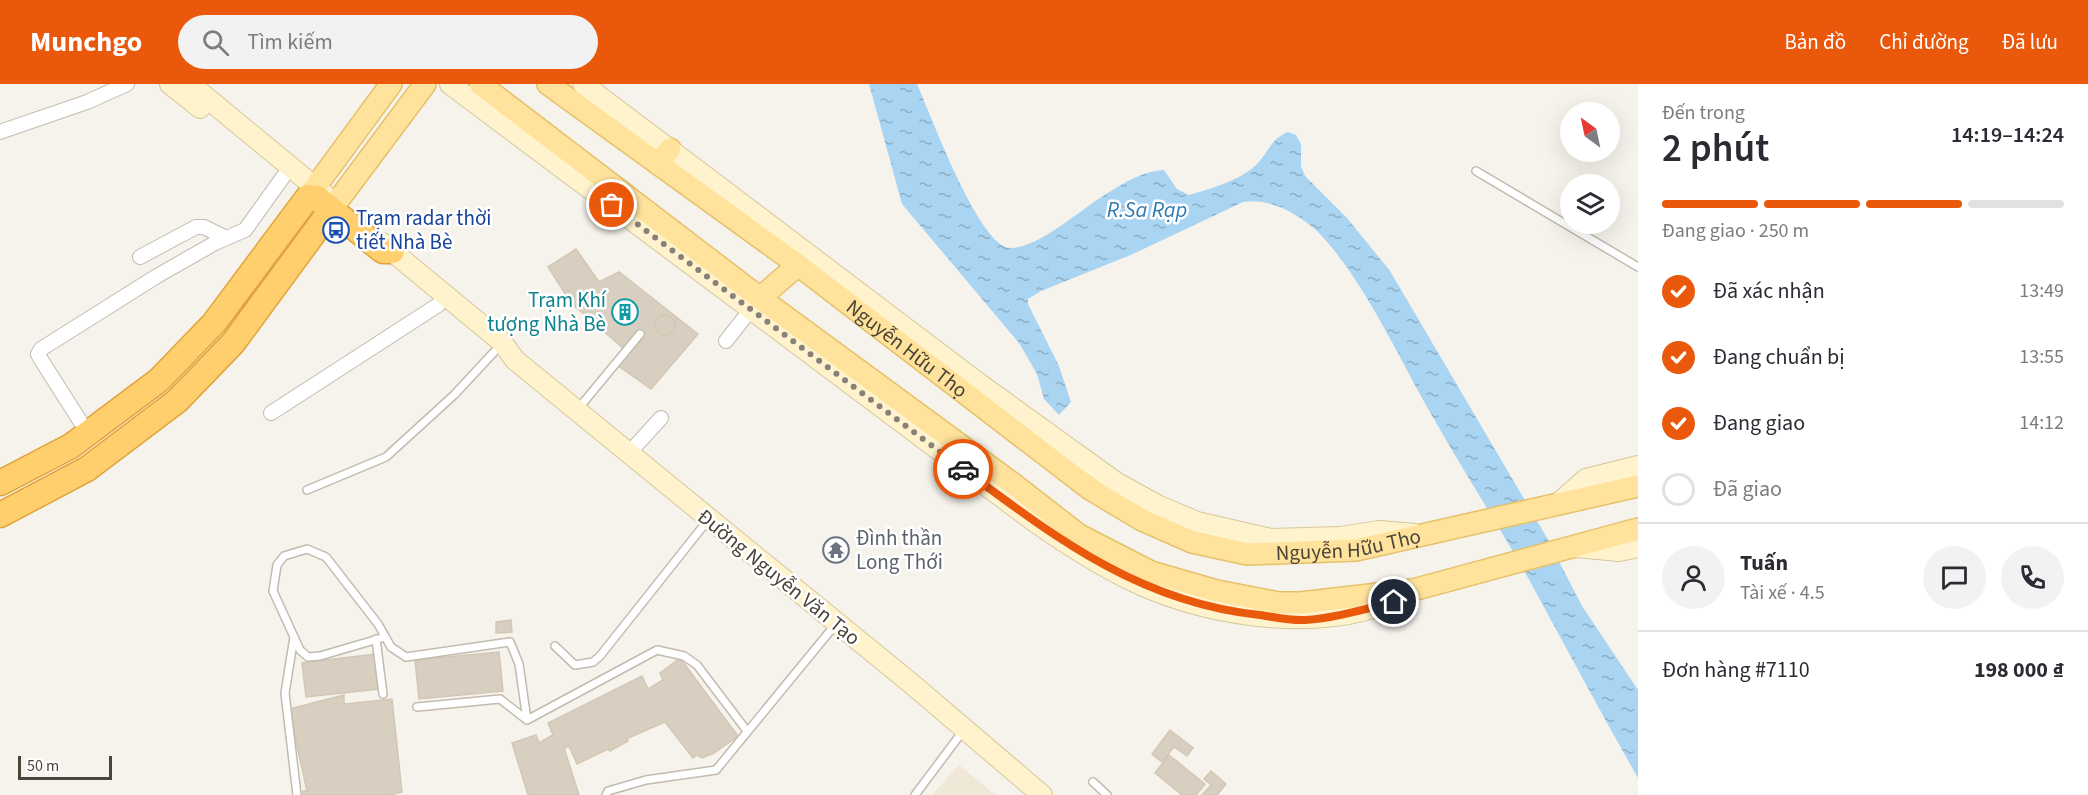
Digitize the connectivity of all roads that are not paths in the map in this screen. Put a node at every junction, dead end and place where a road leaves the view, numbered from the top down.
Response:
1 (127, 84) edge
2 (170, 84) edge
3 (190, 84) edge
4 (391, 84) edge
5 (425, 84) edge
6 (450, 84) edge
7 (480, 84) edge
8 (548, 84) edge
9 (583, 84) edge
10 (0, 132) edge
11 (664, 156) junction
12 (1476, 171) dead end
13 (284, 177) junction
14 (311, 192) junction
15 (332, 210) junction
16 (226, 237) junction
17 (392, 250) joint
18 (140, 257) dead end
19 (798, 265) junction
20 (1638, 267) edge
21 (756, 304) junction
22 (438, 305) junction
23 (640, 334) dead end
24 (726, 341) dead end
25 (495, 352) junction
26 (515, 360) junction
27 (975, 391) junction
28 (576, 411) junction
29 (272, 413) dead end
30 (661, 418) dead end
31 (80, 421) dead end
32 (630, 452) junction
33 (1638, 466) edge
34 (0, 483) edge
35 (1638, 486) edge
36 (307, 490) dead end
37 (1560, 502) junction
38 (0, 515) edge
39 (708, 520) junction
40 (1638, 529) edge
41 (1577, 547) junction
42 (1638, 547) edge
43 (837, 623) junction
44 (294, 636) junction
45 (385, 637) junction
46 (376, 639) junction
47 (555, 646) dead end
48 (383, 694) dead end
49 (417, 707) dead end
50 (527, 720) junction
51 (965, 729) junction
52 (747, 731) junction
53 (1093, 782) dead end
54 (297, 795) edge
55 (606, 795) edge
56 (915, 795) edge
57 (1042, 795) edge
58 (1107, 795) edge

1 - 10 street
2 - 13 main road
3 - 14 main road
4 - 14 main road
5 - 15 main road
6 - 21 main road, Nguyễn Hữu Thọ
7 - 21 main road, Nguyễn Hữu Thọ
8 - 11 main road, Nguyễn Hữu Thọ
9 - 11 main road, Nguyễn Hữu Thọ
11 - 19 main road, Nguyễn Hữu Thọ
11 - 27 main road, Nguyễn Hữu Thọ
12 - 20 lane
13 - 14 main road
13 - 16 street
14 - 15 highway
14 - 34 highway
15 - 17 highway
15 - 22 main road, Đường Nguyễn Văn Tạo
15 - 38 highway
16 - 18 street
16 - 31 street
17 - 26 main road, Đường Nguyễn Văn Tạo
19 - 21 main road
19 - 27 main road, Nguyễn Hữu Thọ
21 - 24 street
21 - 41 main road, Nguyễn Hữu Thọ
22 - 25 main road, Đường Nguyễn Văn Tạo
22 - 29 street
23 - 28 lane
25 - 26 main road, Đường Nguyễn Văn Tạo
25 - 36 lane
26 - 28 main road, Đường Nguyễn Văn Tạo
27 - 37 main road, Nguyễn Hữu Thọ
28 - 32 main road, Đường Nguyễn Văn Tạo
30 - 32 street
32 - 39 main road, Đường Nguyễn Văn Tạo
33 - 37 main road
35 - 37 main road
39 - 43 main road, Đường Nguyễn Văn Tạo
39 - 47 lane
40 - 41 main road, Nguyễn Hữu Thọ
41 - 42 main road, Nguyễn Hữu Thọ
43 - 51 main road, Đường Nguyễn Văn Tạo
43 - 52 lane
44 - 45 lane
44 - 46 lane
44 - 54 lane
45 - 46 lane
45 - 50 lane
46 - 48 lane
49 - 50 lane
50 - 52 lane
51 - 56 lane
51 - 57 main road, Đường Nguyễn Văn Tạo
52 - 55 lane
53 - 58 lane

